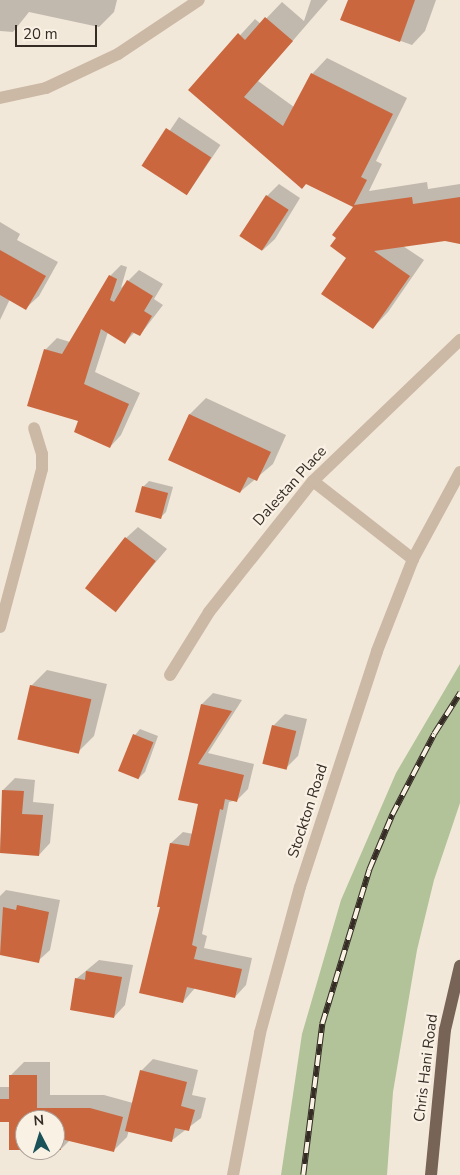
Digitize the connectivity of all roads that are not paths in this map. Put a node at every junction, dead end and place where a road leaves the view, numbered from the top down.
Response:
1 (199, 0) edge
2 (0, 98) edge
3 (460, 340) edge
4 (34, 428) dead end
5 (460, 472) edge
6 (313, 481) junction
7 (412, 559) junction
8 (0, 627) edge
9 (170, 674) dead end
10 (460, 966) edge
11 (233, 1175) edge
12 (431, 1175) edge

1 - 2 street
3 - 6 street, Dalestan Place
4 - 8 street
5 - 7 street, Stockton Road
6 - 7 street
6 - 9 street, Dalestan Place
7 - 11 street, Stockton Road
10 - 12 main road, Chris Hani Road

